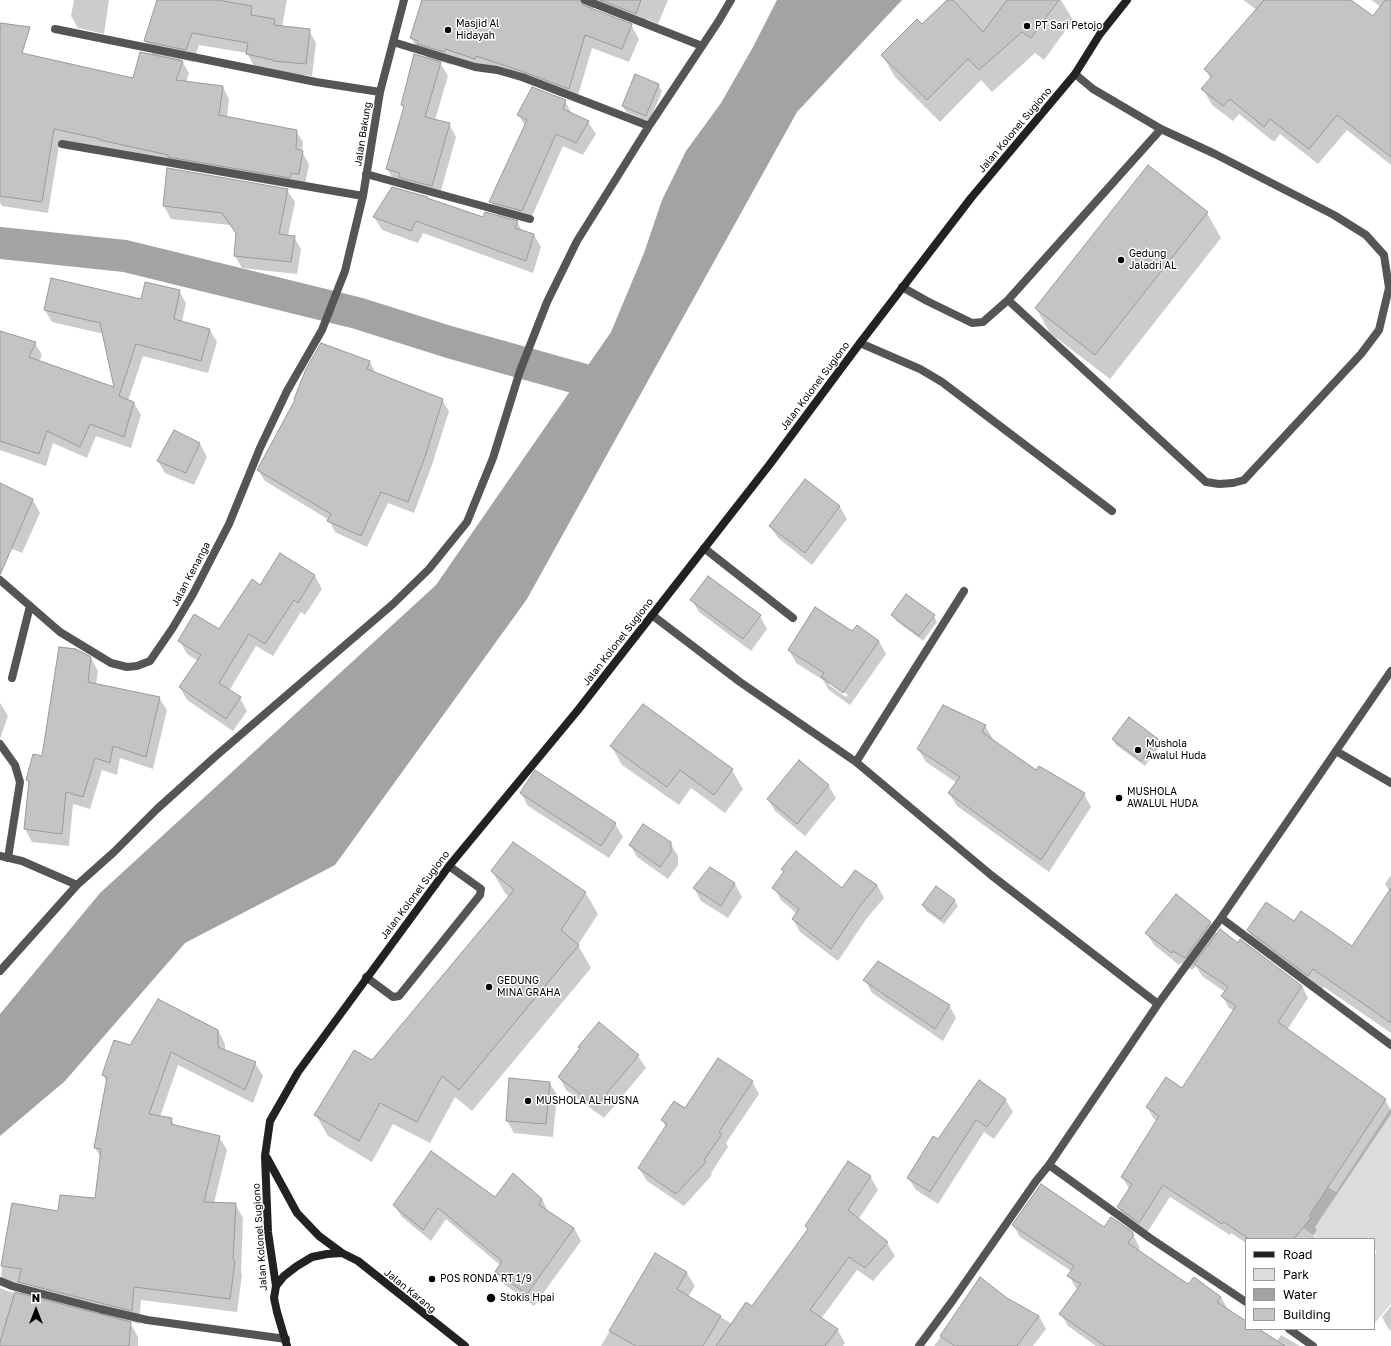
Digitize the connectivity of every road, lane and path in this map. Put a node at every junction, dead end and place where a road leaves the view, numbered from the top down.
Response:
1 (404, 0) edge
2 (585, 0) edge
3 (730, 0) edge
4 (1127, 0) edge
5 (55, 29) dead end
6 (393, 42) junction
7 (702, 46) junction
8 (1075, 74) junction
9 (380, 92) junction
10 (649, 126) junction
11 (1161, 129) junction
12 (62, 144) dead end
13 (366, 174) junction
14 (363, 196) junction
15 (530, 219) dead end
16 (345, 271) joint
17 (902, 287) junction
18 (1008, 300) junction
19 (860, 343) junction
20 (1112, 511) dead end
21 (704, 548) junction
22 (0, 580) edge
23 (964, 591) dead end
24 (30, 606) junction
25 (652, 615) junction
26 (793, 618) dead end
27 (1391, 671) edge
28 (12, 678) dead end
29 (0, 744) edge
30 (1336, 751) junction
31 (856, 762) junction
32 (1391, 783) edge
33 (4, 857) edge
34 (449, 866) junction
35 (77, 885) junction
36 (1221, 918) junction
37 (0, 971) edge
38 (366, 977) junction
39 (1158, 1004) junction
40 (1391, 1045) edge
41 (265, 1156) junction
42 (1049, 1165) junction
43 (342, 1253) junction
44 (0, 1281) edge
45 (276, 1286) junction
46 (1245, 1301) edge
47 (1290, 1330) edge
48 (286, 1342) edge
49 (465, 1346) edge
50 (919, 1346) edge
51 (1313, 1346) edge

1 - 6 street, Jalan Bakung
2 - 7 street
3 - 7 street
4 - 8 street, Jalan Kolonel Sugiono
5 - 9 street
6 - 9 street, Jalan Bakung
6 - 10 street
7 - 10 street
8 - 11 street
8 - 17 street, Jalan Kolonel Sugiono
9 - 13 street, Jalan Bakung
10 - 35 street
11 - 18 street
11 - 18 street
12 - 14 street
13 - 14 street, Jalan Bakung
13 - 15 street
14 - 16 street, Jalan Bakung
16 - 24 street, Jalan Kenanga
17 - 18 street
17 - 19 street, Jalan Kolonel Sugiono
19 - 20 street
19 - 21 street, Jalan Kolonel Sugiono
21 - 25 street, Jalan Kolonel Sugiono
21 - 26 street
22 - 24 street, Jalan Kenanga
23 - 31 street
24 - 28 street
25 - 31 street
25 - 34 street, Jalan Kolonel Sugiono
27 - 30 street
29 - 33 street
30 - 32 street
30 - 36 street
31 - 39 street
33 - 35 street
34 - 38 street, Jalan Kolonel Sugiono
34 - 38 street
35 - 37 street
36 - 39 street
36 - 40 street
38 - 41 street, Jalan Kolonel Sugiono
39 - 42 street
41 - 43 street, Jalan Karang
41 - 45 street, Jalan Kolonel Sugiono
42 - 46 street
42 - 50 street
43 - 45 street
43 - 49 street, Jalan Karang
44 - 48 street
45 - 48 street, Jalan Kolonel Sugiono
47 - 51 street

